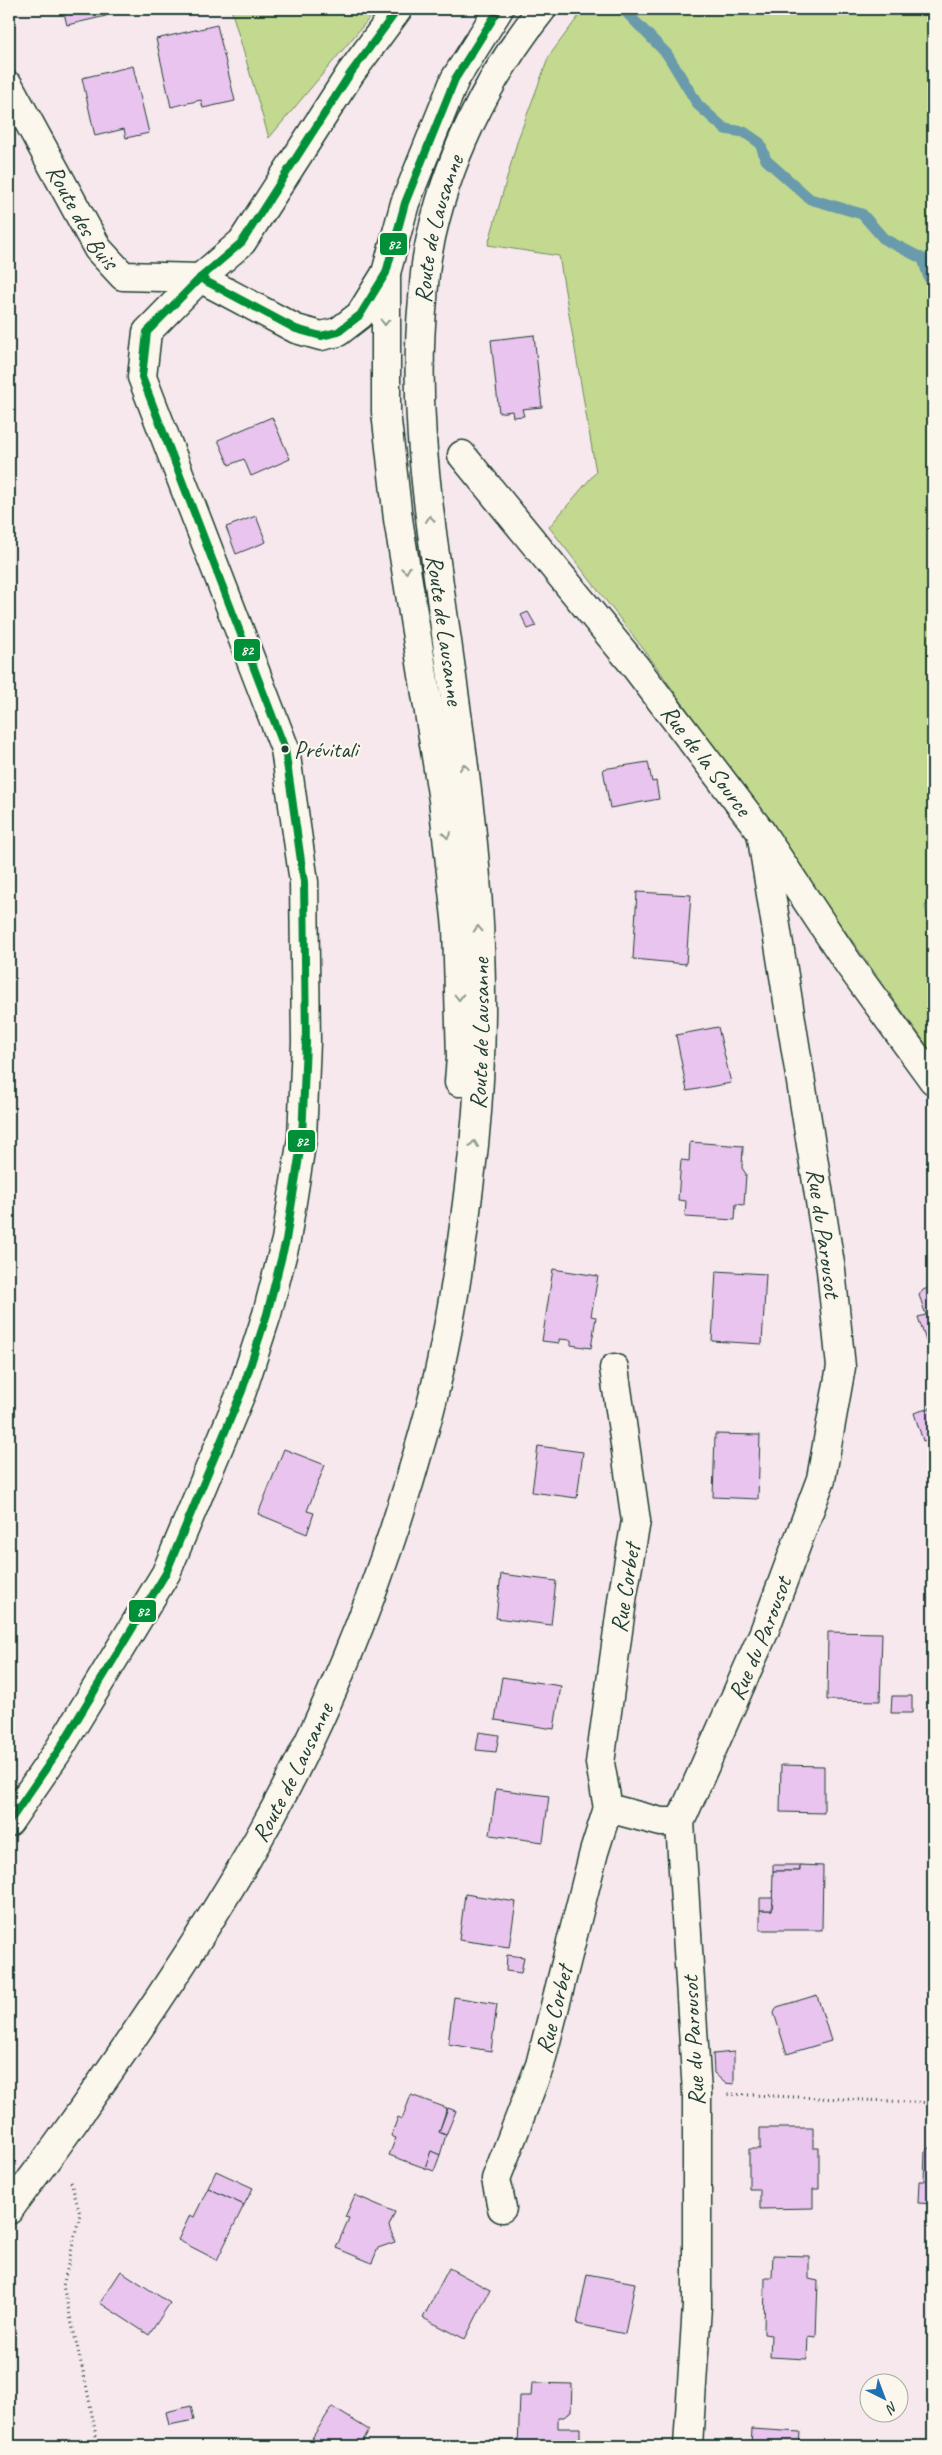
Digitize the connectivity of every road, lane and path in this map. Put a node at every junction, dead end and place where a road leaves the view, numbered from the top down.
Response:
1 (398, 9) edge
2 (499, 9) edge
3 (542, 9) edge
4 (9, 86) edge
5 (386, 273) junction
6 (200, 278) junction
7 (462, 455) dead end
8 (761, 832) junction
9 (933, 1080) edge
10 (456, 1279) junction
11 (614, 1368) dead end
12 (608, 1808) junction
13 (9, 1822) edge
14 (680, 1822) junction
15 (697, 2093) junction
16 (933, 2103) edge
17 (59, 2142) junction
18 (502, 2208) dead end
19 (9, 2210) edge
20 (98, 2446) edge
21 (688, 2446) edge

1 - 6 street
2 - 5 street, Route de Lausanne
10 -> 3 street, Route de Lausanne
4 - 6 street, Route des Buis
5 - 6 street
5 -> 10 street, Route de Lausanne
6 - 13 street
7 - 8 street, Rue de la Source
8 - 9 street, Rue de la Source
8 - 14 street, Rue du Parousot
10 - 17 street, Route de Lausanne
11 - 12 street, Rue Corbet
12 - 14 street
12 - 18 street, Rue Corbet
14 - 15 street, Rue du Parousot
15 - 16 path
15 - 21 street, Rue du Parousot
17 - 19 street, Route de Lausanne
17 - 20 path

